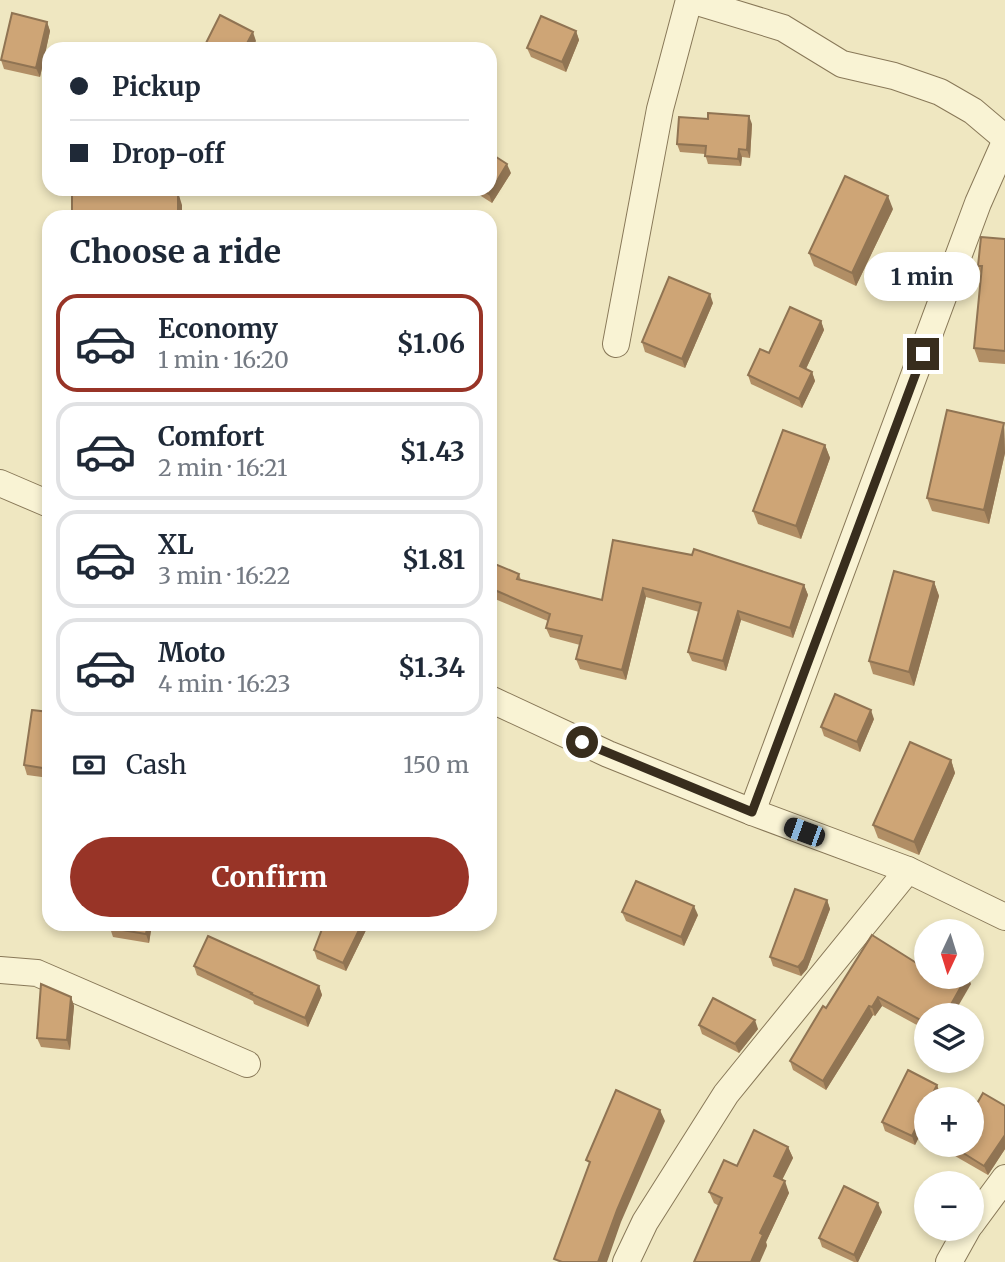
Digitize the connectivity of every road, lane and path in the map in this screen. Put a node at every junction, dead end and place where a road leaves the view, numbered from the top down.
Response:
1 (690, 0) edge
2 (1005, 140) edge
3 (616, 344) dead end
4 (0, 483) edge
5 (42, 501) edge
6 (497, 702) edge
7 (752, 812) junction
8 (908, 870) junction
9 (1005, 917) edge
10 (0, 970) edge
11 (247, 1064) dead end
12 (1005, 1178) edge
13 (984, 1207) edge
14 (961, 1241) edge
15 (626, 1262) edge
16 (949, 1262) edge

1 - 2 street
1 - 3 street
2 - 7 street
4 - 5 street
6 - 7 street
7 - 8 street
8 - 9 street
8 - 15 street
10 - 11 street
12 - 13 street
14 - 16 street

